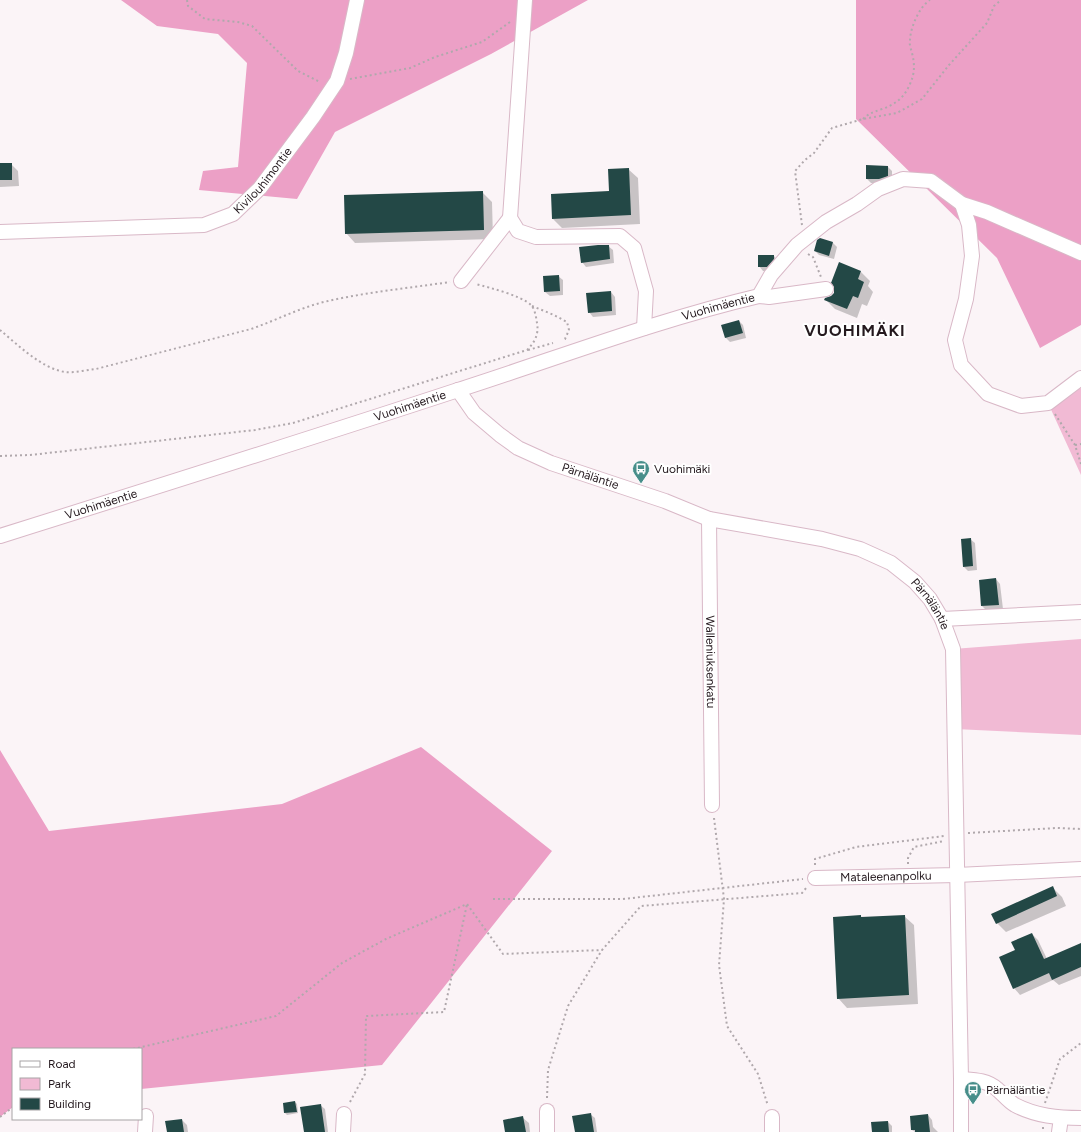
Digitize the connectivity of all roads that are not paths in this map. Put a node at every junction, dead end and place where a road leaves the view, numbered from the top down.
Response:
1 (357, 0) edge
2 (525, 0) edge
3 (962, 204) junction
4 (510, 218) junction
5 (0, 232) edge
6 (1081, 253) edge
7 (461, 281) road end
8 (826, 289) road end
9 (760, 296) junction
10 (644, 328) junction
11 (1081, 378) edge
12 (458, 390) junction
13 (709, 519) junction
14 (0, 536) edge
15 (1081, 612) edge
16 (942, 619) junction
17 (712, 805) road end
18 (1081, 869) edge
19 (957, 874) junction
20 (815, 878) road end
21 (962, 1079) junction
22 (547, 1111) road end
23 (344, 1114) road end
24 (146, 1116) dead end
25 (772, 1117) road end
26 (1081, 1118) edge
27 (1060, 1125) edge
28 (145, 1132) edge
29 (343, 1132) edge
30 (547, 1132) edge
31 (772, 1132) edge
32 (961, 1132) edge

1 - 5 street, Kivilouhimontie
2 - 4 street
3 - 6 street, Vuohimäentie
3 - 9 street, Vuohimäentie
3 - 11 street
4 - 7 street
4 - 10 street
8 - 9 street
9 - 10 street, Vuohimäentie
10 - 12 street, Vuohimäentie
12 - 13 street, Pärnäläntie
12 - 14 street, Vuohimäentie
13 - 16 street, Pärnäläntie
13 - 17 street, Walleniuksenkatu
15 - 16 street
16 - 19 street, Pärnäläntie
18 - 19 street, Mataleenanpolku
19 - 20 street, Mataleenanpolku
19 - 21 street, Pärnäläntie
21 - 27 street
21 - 32 street, Pärnäläntie
22 - 30 street
23 - 29 street
24 - 28 street
25 - 31 street
26 - 27 street

